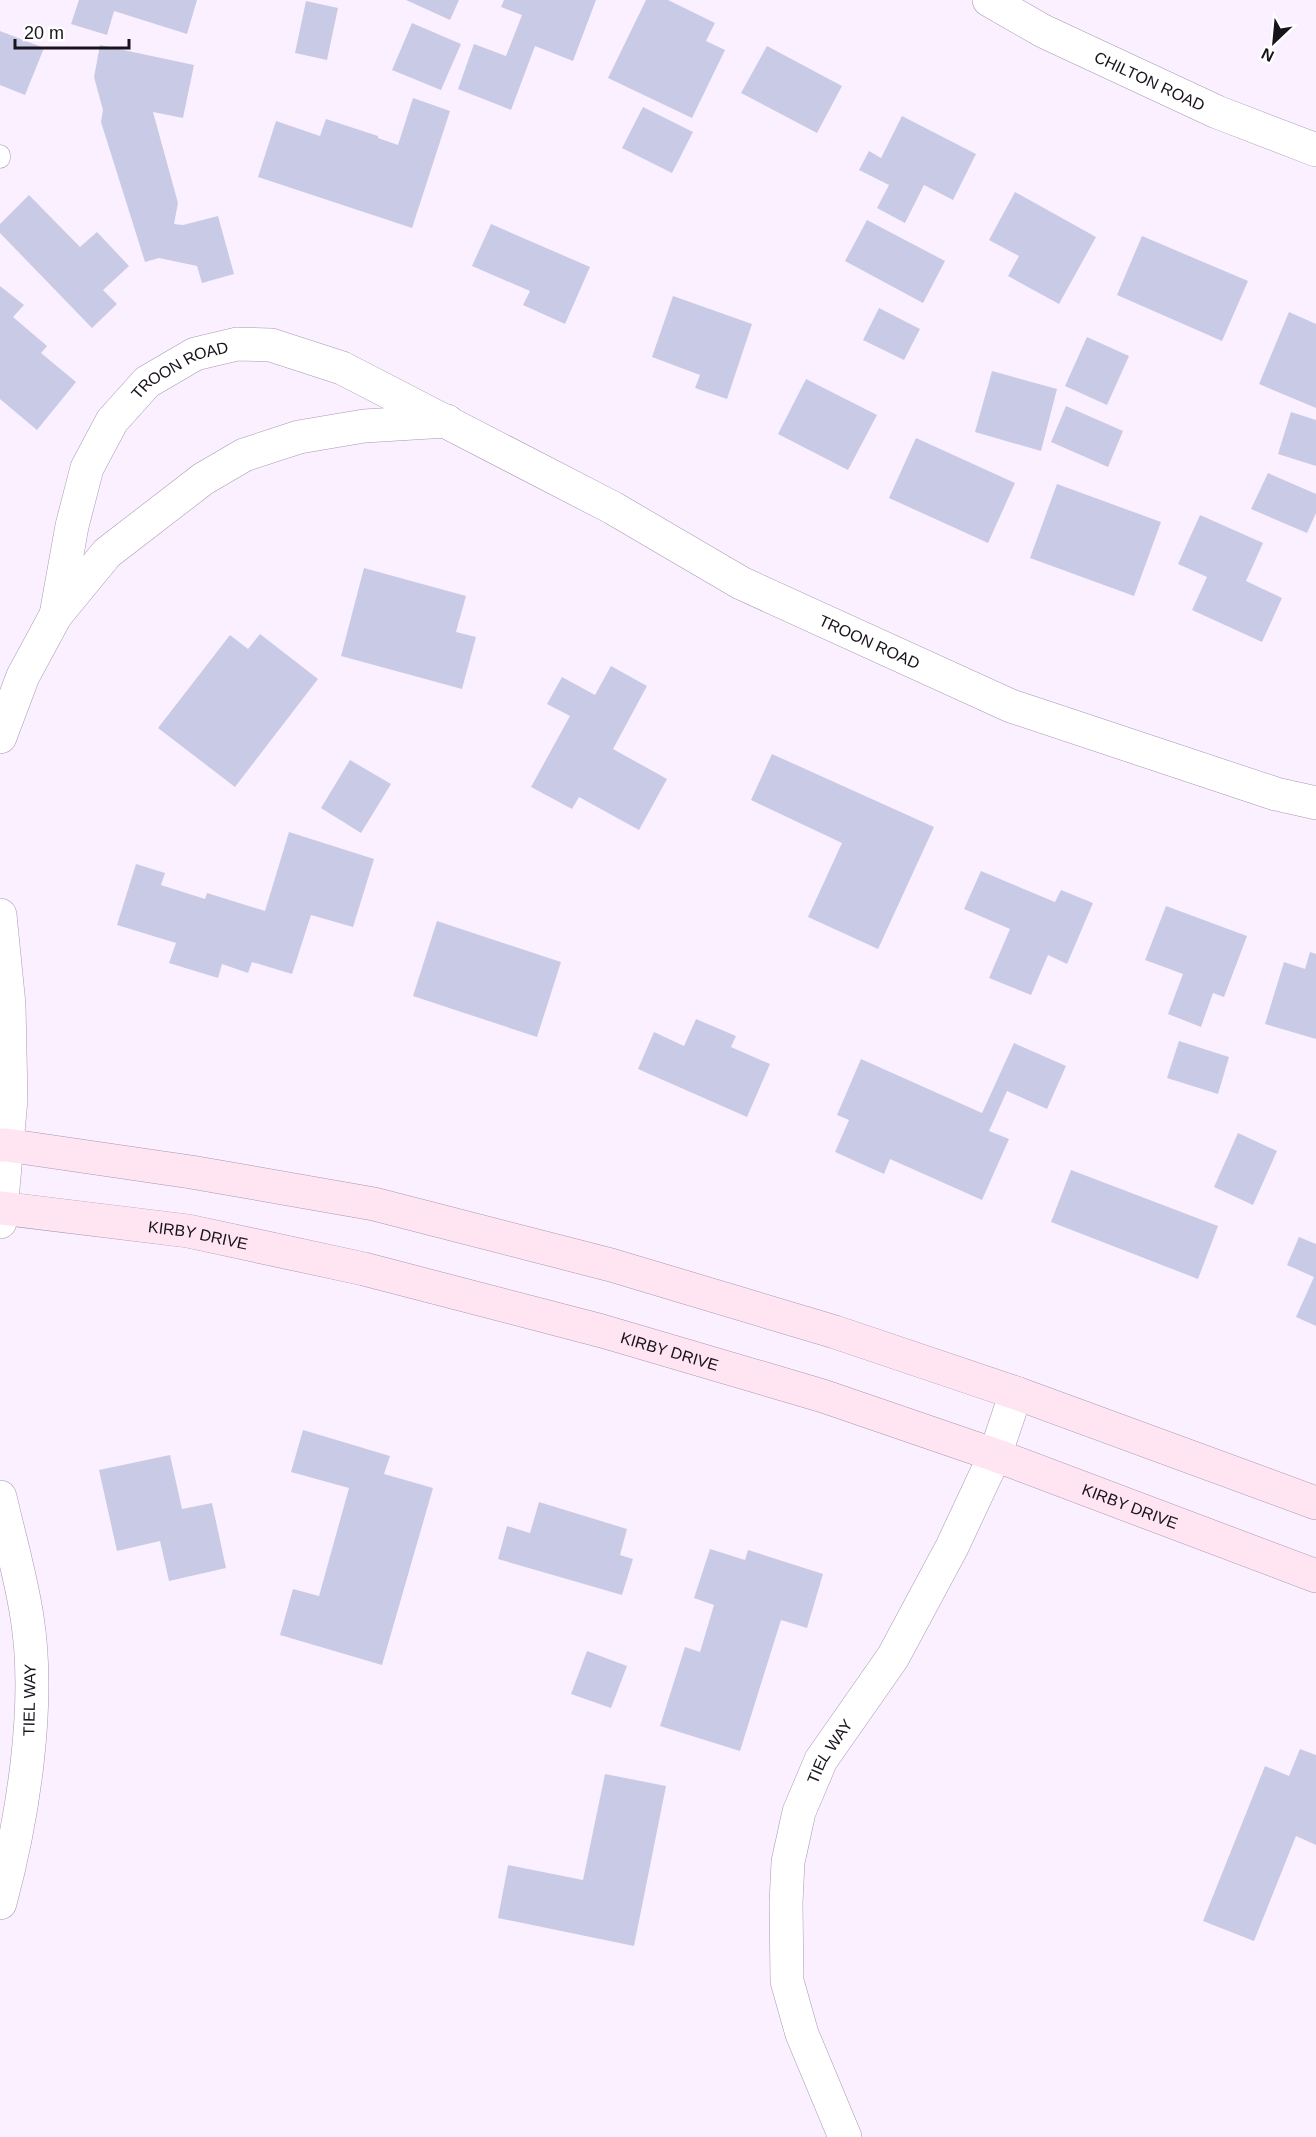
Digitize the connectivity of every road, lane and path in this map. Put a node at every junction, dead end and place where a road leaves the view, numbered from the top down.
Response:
1 (989, 0) edge
2 (1316, 150) edge
3 (448, 421) junction
4 (56, 615) junction
5 (0, 736) edge
6 (1316, 803) edge
7 (0, 915) edge
8 (3, 1145) edge
9 (0, 1208) edge
10 (0, 1222) edge
11 (1016, 1393) junction
12 (995, 1455) junction
13 (0, 1497) edge
14 (1316, 1503) edge
15 (1316, 1576) edge
16 (0, 1903) edge
17 (845, 2137) edge

1 - 2 street, CHILTON ROAD
3 - 4 street, TROON ROAD
3 - 4 street, TROON ROAD
3 - 6 street, TROON ROAD
4 - 5 street, TROON ROAD
7 - 8 street
8 - 9 street
8 - 11 main road
9 - 10 street
9 - 12 main road, KIRBY DRIVE
11 - 12 street, TIEL WAY
11 - 14 main road
12 - 15 main road, KIRBY DRIVE
12 - 17 street, TIEL WAY
13 - 16 street, TIEL WAY

